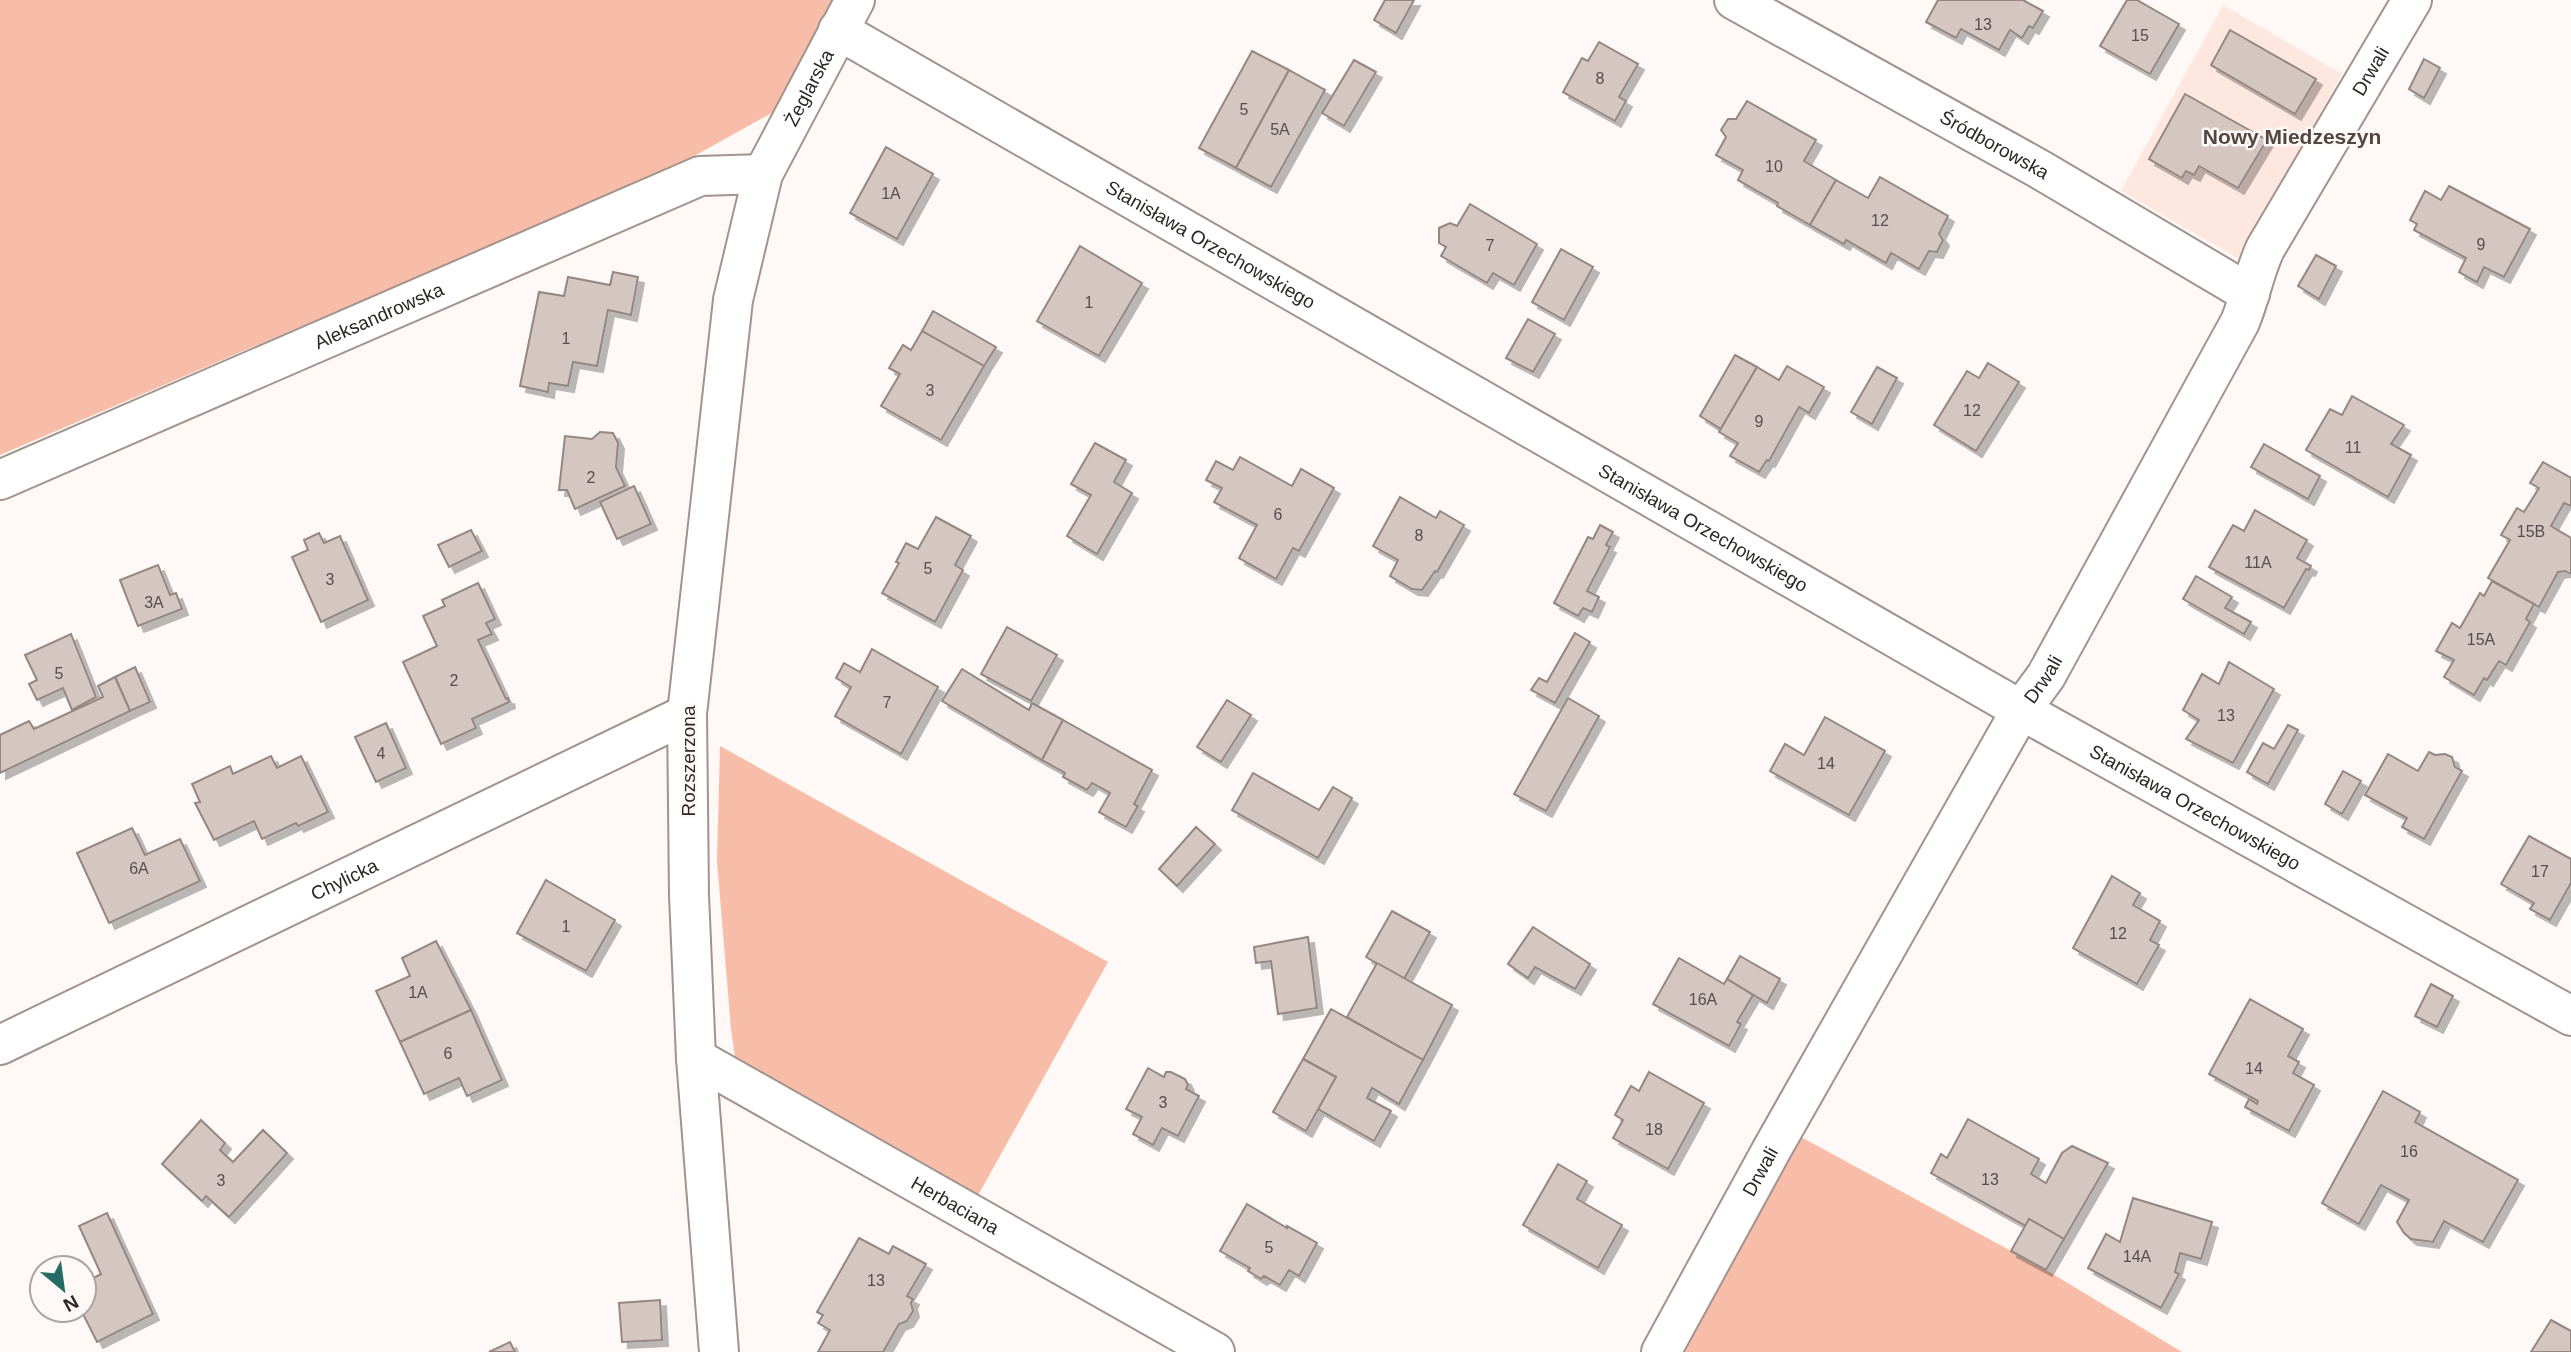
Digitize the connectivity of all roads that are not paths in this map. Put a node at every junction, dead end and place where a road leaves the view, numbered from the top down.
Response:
1 (1734, 0) edge
2 (2412, 0) edge
3 (847, 15) edge
4 (763, 174) junction
5 (2250, 294) junction
6 (0, 480) edge
7 (2021, 710) junction
8 (687, 714) junction
9 (2571, 1016) edge
10 (0, 1045) edge
11 (696, 1058) junction
12 (719, 1352) edge
13 (1215, 1352) edge
14 (1661, 1352) edge

1 - 5 street, Śródborowska
2 - 5 street, Drwali
3 - 4 street, Żeglarska
3 - 7 street, Stanisława Orzechowskiego
4 - 6 street, Aleksandrowska
4 - 8 street, Rozszerzona
5 - 7 street, Drwali
7 - 9 street, Stanisława Orzechowskiego
7 - 14 street, Drwali
8 - 10 street, Chylicka
8 - 11 street, Rozszerzona
11 - 12 street, Rozszerzona
11 - 13 street, Herbaciana

